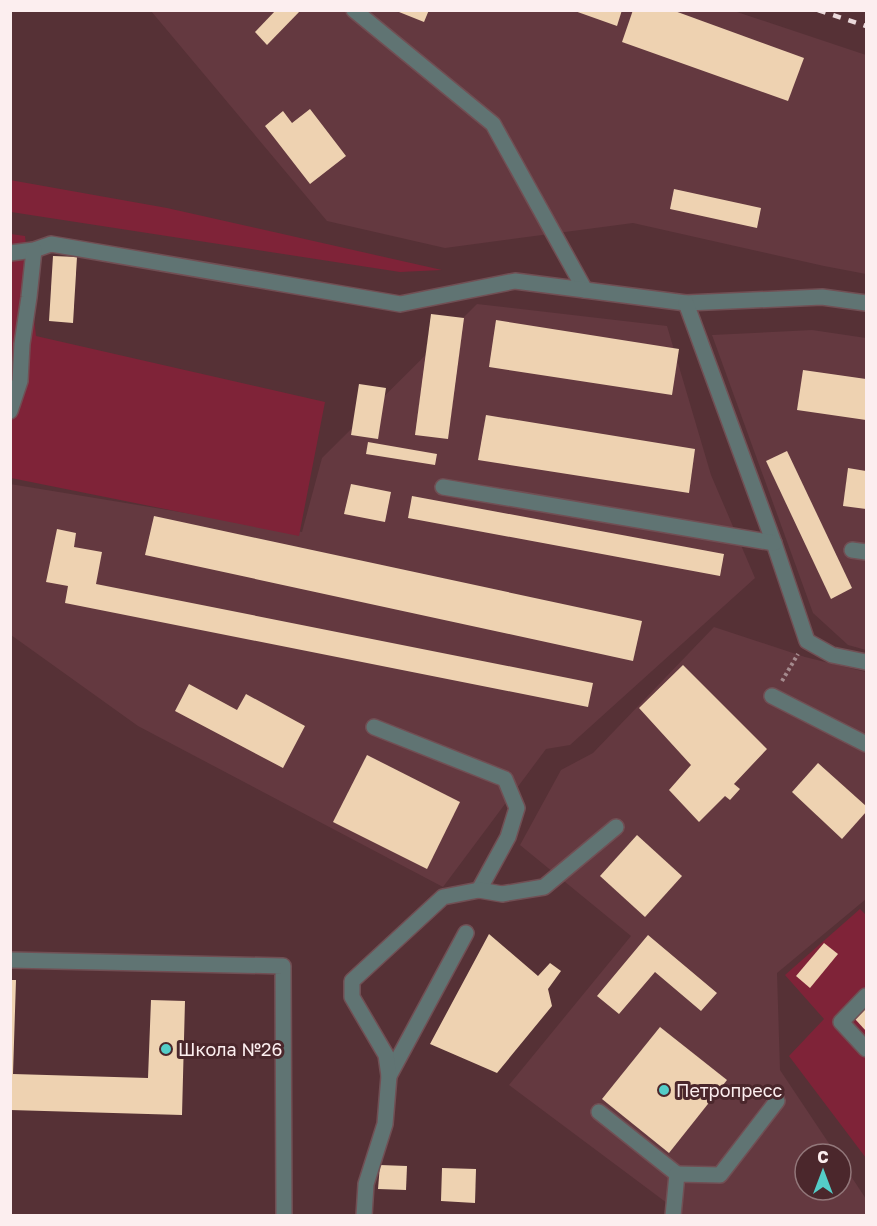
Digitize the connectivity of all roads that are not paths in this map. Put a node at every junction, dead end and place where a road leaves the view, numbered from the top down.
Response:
1 (354, 10) edge
2 (34, 250) junction
3 (10, 253) edge
4 (585, 290) junction
5 (686, 303) junction
6 (867, 303) edge
7 (10, 411) edge
8 (443, 487) dead end
9 (774, 543) junction
10 (867, 662) edge
11 (772, 696) road end
12 (374, 727) dead end
13 (867, 744) edge
14 (616, 827) dead end
15 (479, 890) junction
16 (466, 933) dead end
17 (10, 960) edge
18 (867, 996) edge
19 (867, 1049) edge
20 (389, 1076) junction
21 (777, 1101) dead end
22 (598, 1112) dead end
23 (677, 1174) junction
24 (284, 1215) edge
25 (364, 1215) edge
26 (674, 1215) edge

1 - 4 lane
2 - 3 lane
2 - 4 lane
2 - 7 lane
4 - 5 lane
5 - 6 lane
5 - 9 lane
8 - 9 lane
9 - 10 lane
11 - 13 lane
12 - 15 lane
14 - 15 lane
15 - 20 lane
16 - 20 lane
17 - 24 lane
18 - 19 lane
20 - 25 lane
21 - 23 lane
22 - 23 lane
23 - 26 lane

